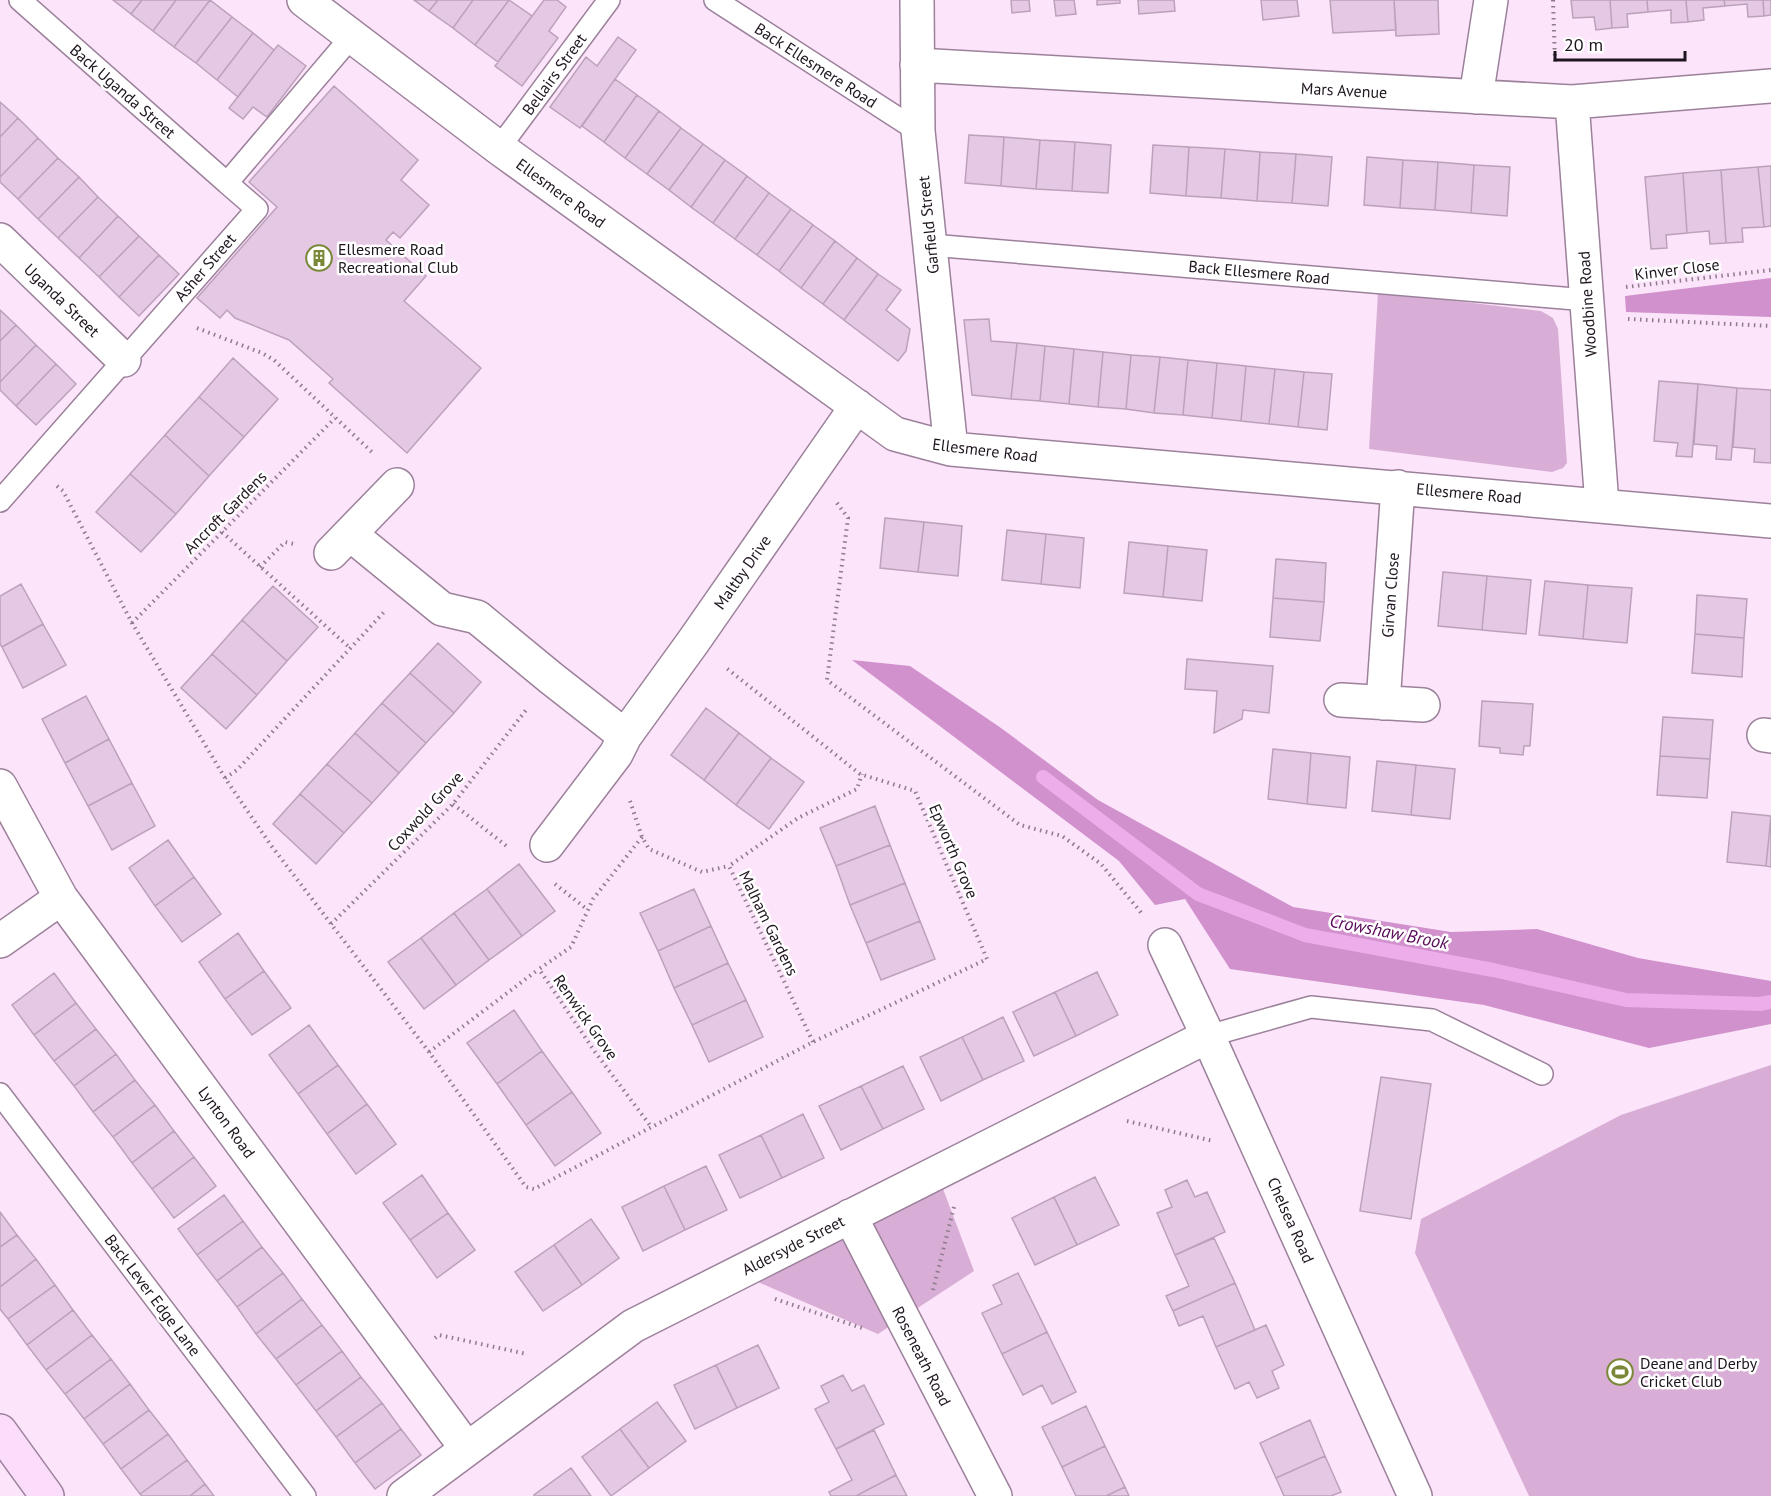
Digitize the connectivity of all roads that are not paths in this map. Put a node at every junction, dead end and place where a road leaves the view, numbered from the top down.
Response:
1 (20, 0) edge
2 (304, 0) edge
3 (609, 0) edge
4 (715, 0) edge
5 (917, 0) edge
6 (1491, 0) edge
7 (352, 36) junction
8 (917, 64) junction
9 (1771, 86) edge
10 (1476, 98) junction
11 (1564, 102) junction
12 (918, 131) junction
13 (499, 148) junction
14 (226, 183) junction
15 (0, 240) edge
16 (931, 245) junction
17 (1587, 303) junction
18 (124, 360) junction
19 (857, 406) junction
20 (951, 449) junction
21 (397, 485) road end
22 (1398, 487) junction
23 (4, 488) edge
24 (1602, 505) junction
25 (1771, 520) edge
26 (1341, 700) dead end
27 (1383, 703) junction
28 (1423, 705) dead end
29 (620, 745) junction
30 (0, 786) edge
31 (547, 845) dead end
32 (61, 898) junction
33 (0, 941) edge
34 (1165, 945) road end
35 (1208, 1036) junction
36 (1542, 1074) dead end
37 (0, 1094) edge
38 (850, 1216) junction
39 (0, 1431) edge
40 (467, 1449) junction
41 (48, 1496) edge
42 (305, 1496) edge
43 (404, 1496) edge
44 (995, 1496) edge
45 (1415, 1496) edge

1 - 14 lane, Back Uganda Street
2 - 7 street, Ellesmere Road
3 - 13 lane, Bellairs Street
4 - 12 lane, Back Ellesmere Road
5 - 8 street, Garfield Street
6 - 10 street
7 - 13 street, Ellesmere Road
7 - 14 lane
8 - 10 street, Mars Avenue
8 - 12 street, Garfield Street
9 - 11 street, Mars Avenue
10 - 11 street, Mars Avenue
11 - 17 street, Woodbine Road
12 - 16 street, Garfield Street
13 - 19 street, Ellesmere Road
14 - 18 lane, Asher Street
15 - 18 street, Uganda Street
16 - 17 lane, Back Ellesmere Road
16 - 20 street, Garfield Street
17 - 24 street, Woodbine Road
18 - 23 lane, Asher Street
19 - 20 street, Ellesmere Road
19 - 29 street, Maltby Drive
20 - 22 street, Ellesmere Road
21 - 29 street
22 - 24 street, Ellesmere Road
22 - 27 street, Girvan Close
24 - 25 street, Ellesmere Road
26 - 27 street
27 - 28 street
29 - 31 street, Maltby Drive
30 - 32 street, Lynton Road
32 - 33 street
32 - 40 street, Lynton Road
34 - 35 street, Chelsea Road
35 - 36 lane
35 - 38 street, Aldersyde Street
35 - 45 street, Chelsea Road
37 - 42 lane, Back Lever Edge Lane
38 - 40 street, Aldersyde Street
38 - 44 street, Roseneath Road
39 - 41 street
40 - 43 street, Aldersyde Street

